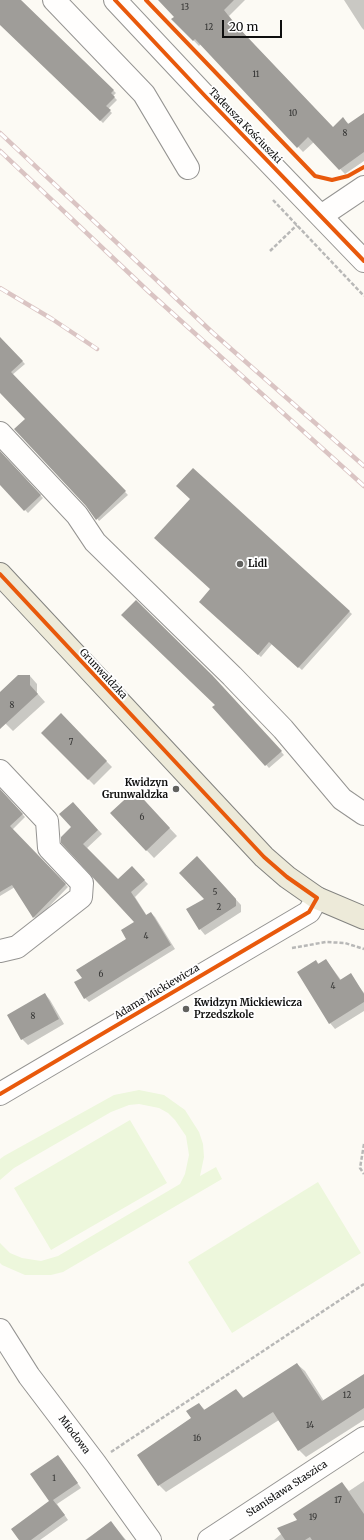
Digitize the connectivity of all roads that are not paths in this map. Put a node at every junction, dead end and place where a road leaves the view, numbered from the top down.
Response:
1 (54, 0) edge
2 (115, 0) edge
3 (188, 168) dead end
4 (364, 187) edge
5 (321, 216) junction
6 (364, 261) edge
7 (0, 433) edge
8 (0, 574) edge
9 (0, 771) edge
10 (364, 814) edge
11 (317, 898) junction
12 (364, 918) edge
13 (0, 951) edge
14 (0, 1094) edge
15 (0, 1330) edge
16 (364, 1438) edge
17 (217, 1538) edge
18 (150, 1540) edge

1 - 3 street
2 - 5 street, Tadeusza Kościuszki
4 - 5 street
5 - 6 street, Tadeusza Kościuszki
7 - 10 street
8 - 11 main road, Grunwaldzka
9 - 13 street
11 - 12 main road, Grunwaldzka
11 - 14 street, Adama Mickiewicza
15 - 18 street, Miodowa
16 - 17 street, Stanisława Staszica

